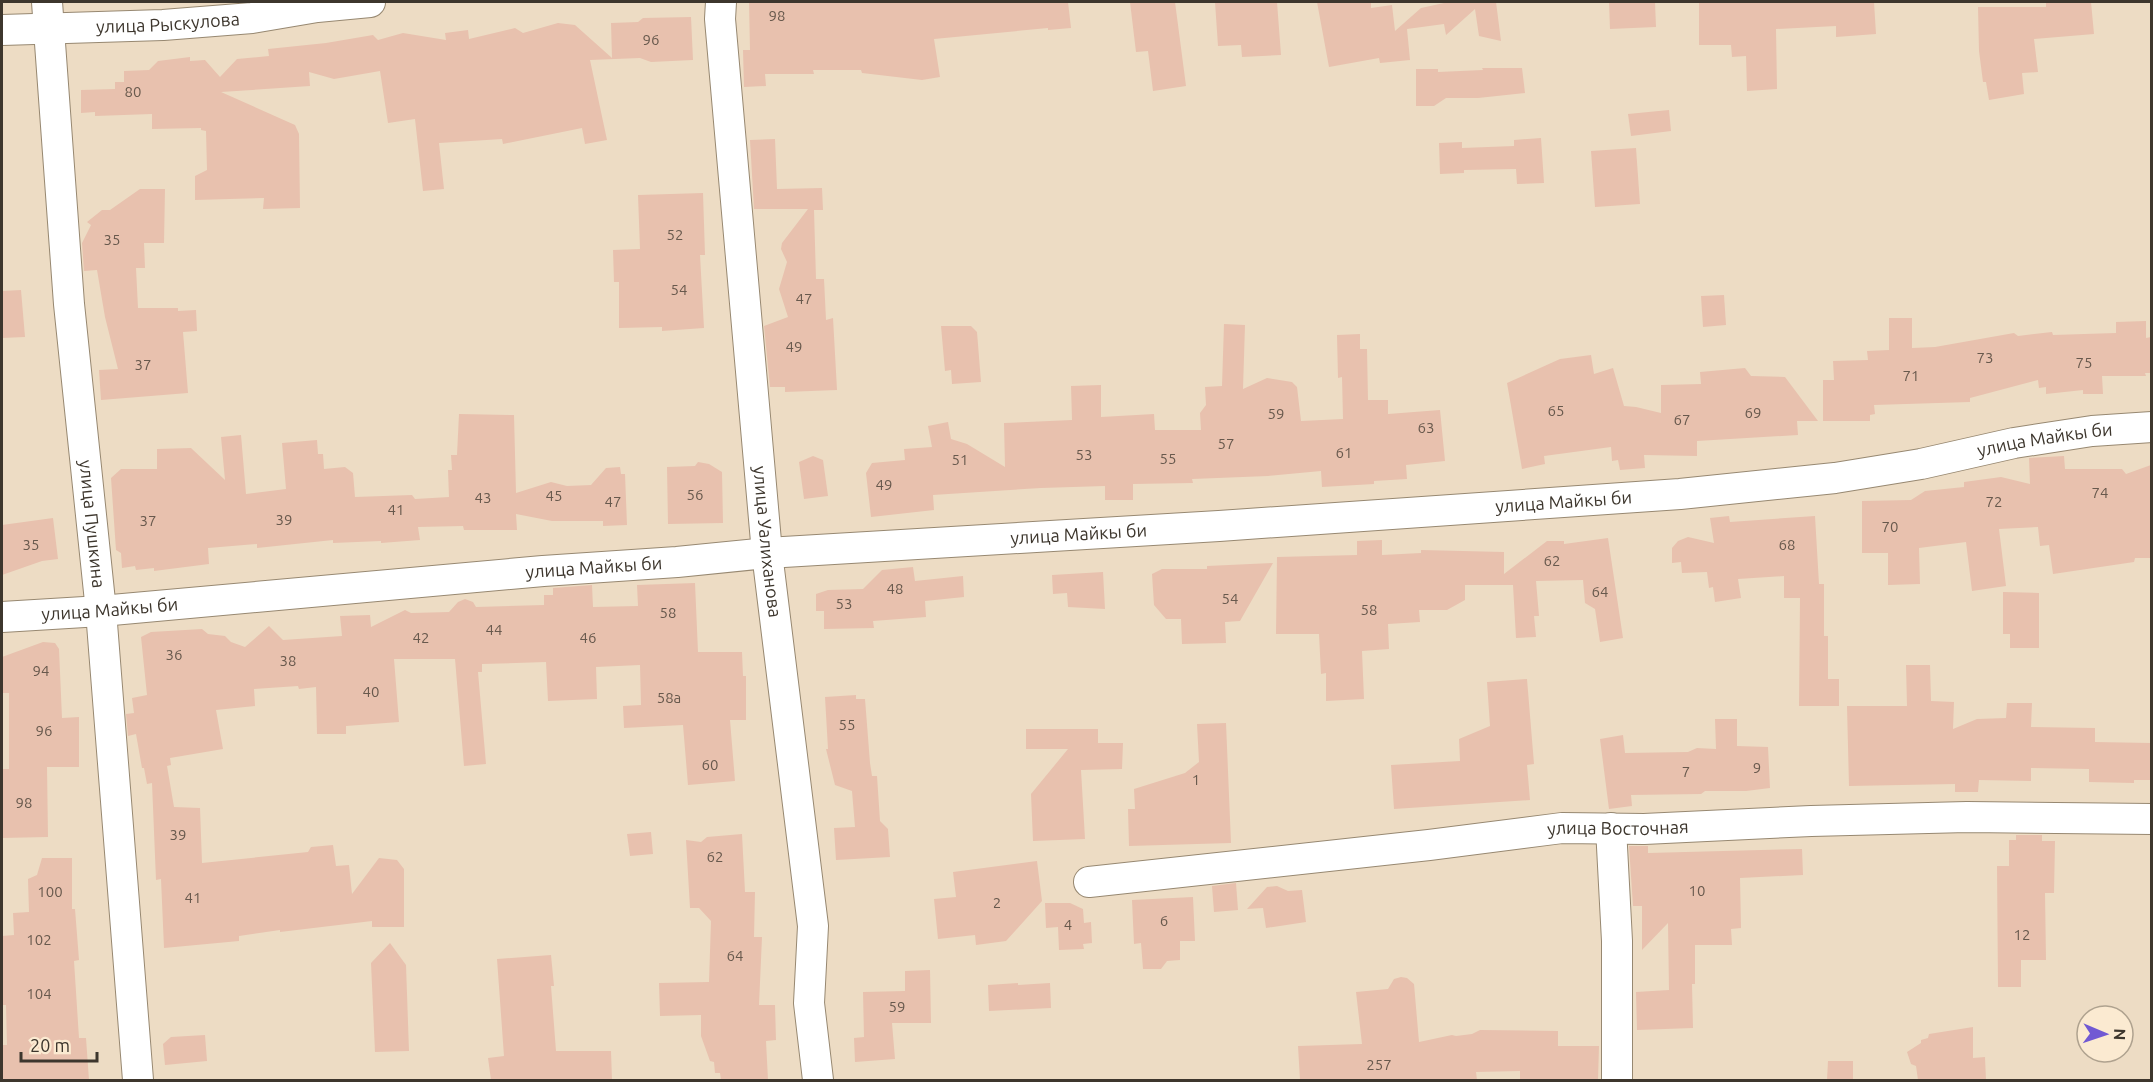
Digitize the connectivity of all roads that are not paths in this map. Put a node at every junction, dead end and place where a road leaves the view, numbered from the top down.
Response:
1 (370, 2) edge
2 (721, 2) edge
3 (48, 15) edge
4 (2, 30) edge
5 (2151, 427) edge
6 (767, 553) junction
7 (101, 611) junction
8 (2, 617) edge
9 (2151, 819) edge
10 (1611, 828) junction
11 (1089, 882) dead end
12 (138, 1080) edge
13 (818, 1080) edge
14 (1617, 1080) edge

1 - 3 street, улица Рыскулова
2 - 6 street, улица Уалиханова
3 - 4 street, улица Рыскулова
3 - 7 street, улица Пушкина
5 - 6 street, улица Майкы би
6 - 7 street, улица Майкы би
6 - 13 street, улица Уалиханова
7 - 8 street, улица Майкы би
7 - 12 street, улица Пушкина
9 - 10 street, улица Восточная
10 - 11 street, улица Восточная
10 - 14 street

